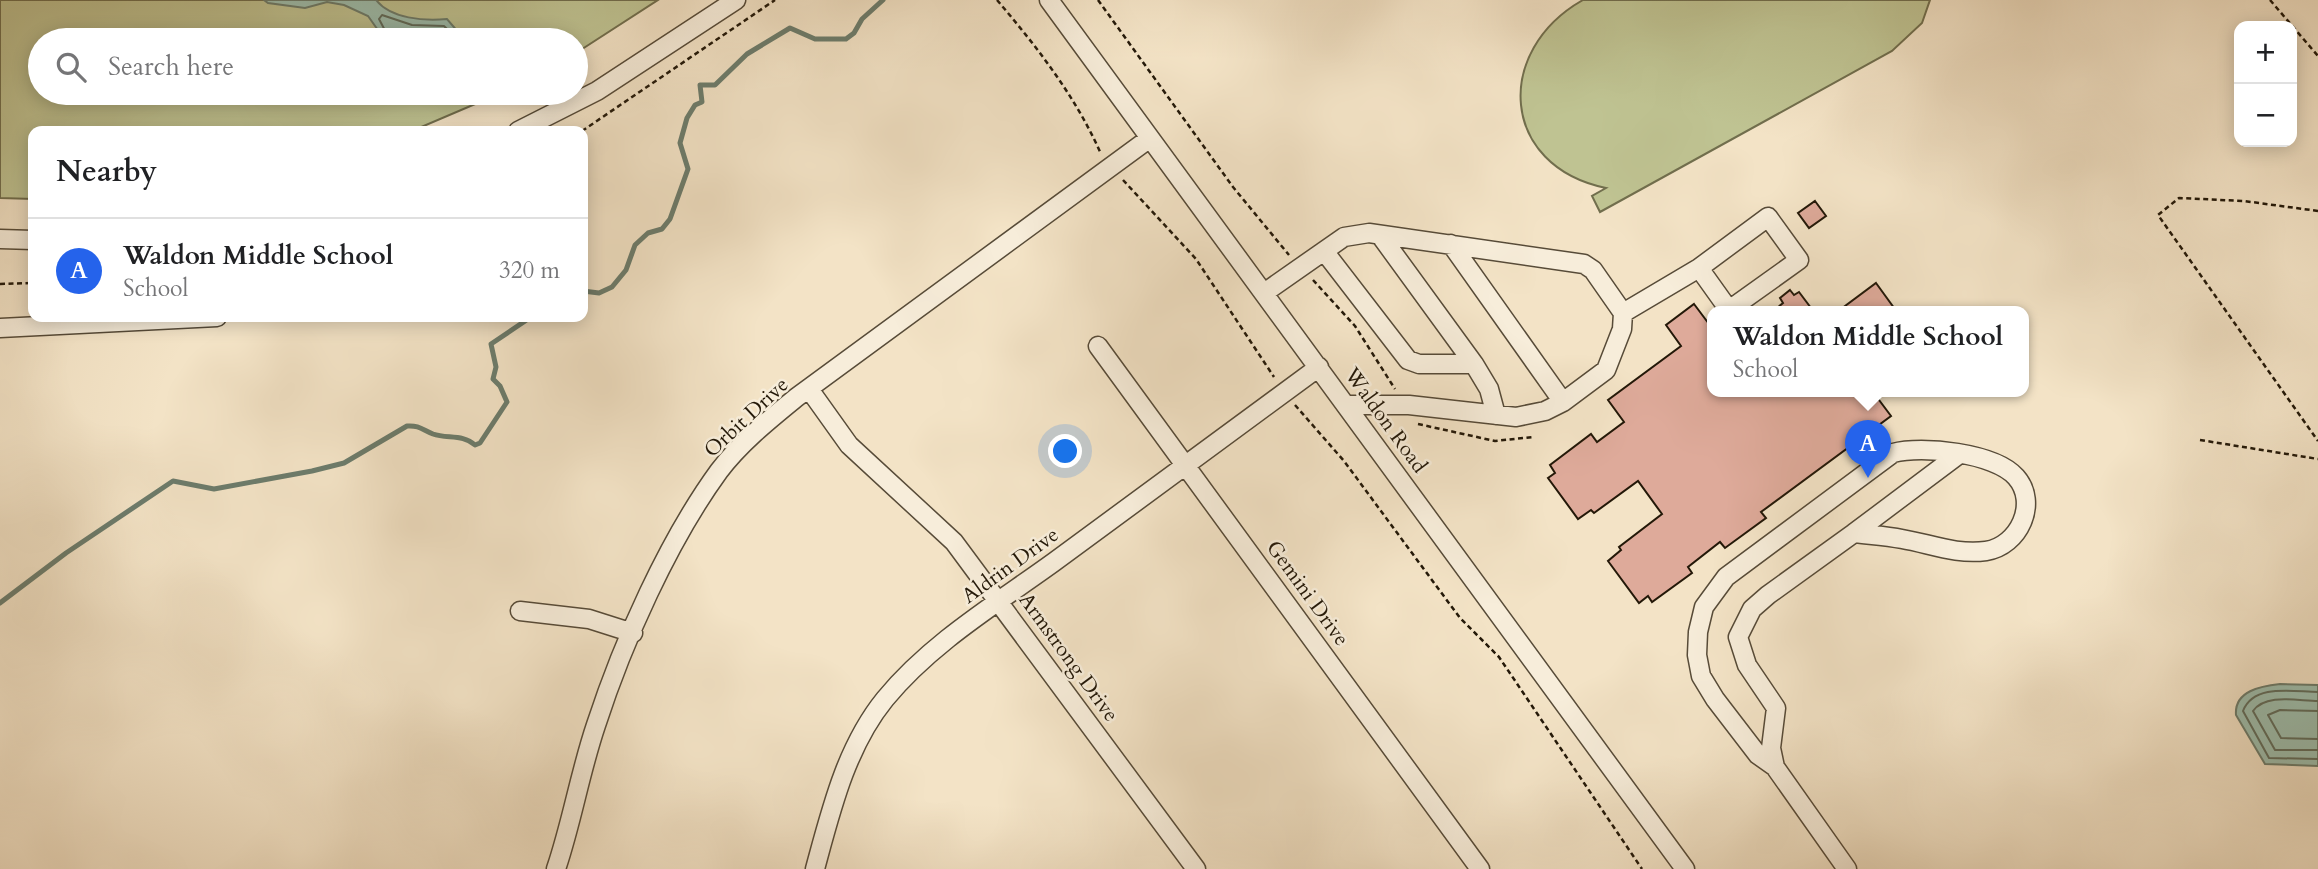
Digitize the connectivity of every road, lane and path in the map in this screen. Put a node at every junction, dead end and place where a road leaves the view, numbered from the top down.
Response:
1 (736, 0) edge
2 (775, 0) edge
3 (997, 0) edge
4 (1049, 0) edge
5 (1098, 0) edge
6 (2270, 0) edge
7 (2318, 56) edge
8 (588, 96) edge
9 (569, 105) edge
10 (528, 126) edge
11 (588, 127) edge
12 (1150, 138) junction
13 (1110, 167) junction
14 (2318, 211) edge
15 (1380, 235) junction
16 (0, 239) edge
17 (28, 240) edge
18 (1451, 244) junction
19 (1324, 251) junction
20 (1300, 268) junction
21 (1699, 268) junction
22 (28, 283) edge
23 (0, 284) edge
24 (1264, 293) junction
25 (1726, 306) edge
26 (1735, 306) edge
27 (1623, 313) junction
28 (91, 322) edge
29 (0, 328) edge
30 (1098, 345) dead end
31 (1474, 364) junction
32 (1319, 367) junction
33 (809, 389) junction
34 (1285, 392) junction
35 (1563, 401) junction
36 (1347, 405) junction
37 (1496, 415) junction
38 (2200, 440) dead end
39 (2318, 441) edge
40 (1958, 455) junction
41 (2318, 459) edge
42 (1186, 465) junction
43 (1854, 533) junction
44 (1000, 601) junction
45 (520, 611) dead end
46 (633, 633) junction
47 (1775, 766) junction
48 (556, 869) edge
49 (815, 869) edge
50 (1196, 869) edge
51 (1480, 869) edge
52 (1642, 869) edge
53 (1685, 869) edge
54 (1847, 869) edge

1 - 8 street
2 - 11 path
3 - 13 path
4 - 12 street, Waldon Road
5 - 20 path
6 - 7 path
9 - 10 street
12 - 13 street, Orbit Drive
12 - 24 street, Waldon Road
13 - 33 street, Orbit Drive
13 - 34 path
14 - 39 path
15 - 18 street
15 - 19 street
15 - 31 street
16 - 17 street
18 - 27 street
18 - 35 street
19 - 20 street
19 - 31 street
20 - 24 street
21 - 25 street
21 - 26 street
21 - 27 street
22 - 23 path
24 - 32 street, Waldon Road
27 - 35 street
28 - 29 street
30 - 42 street, Gemini Drive
31 - 37 street
32 - 34 street, Aldrin Drive
32 - 36 street, Waldon Road
33 - 44 street, Armstrong Drive
33 - 46 street, Orbit Drive
34 - 42 street, Aldrin Drive
34 - 52 path
35 - 37 street
36 - 37 street
36 - 53 street, Waldon Road
38 - 41 path
40 - 43 street
40 - 43 street
40 - 47 street
42 - 44 street, Aldrin Drive
42 - 51 street, Gemini Drive
43 - 47 street
44 - 49 street, Aldrin Drive
44 - 50 street, Armstrong Drive
45 - 46 street
46 - 48 street, Orbit Drive
47 - 54 street

